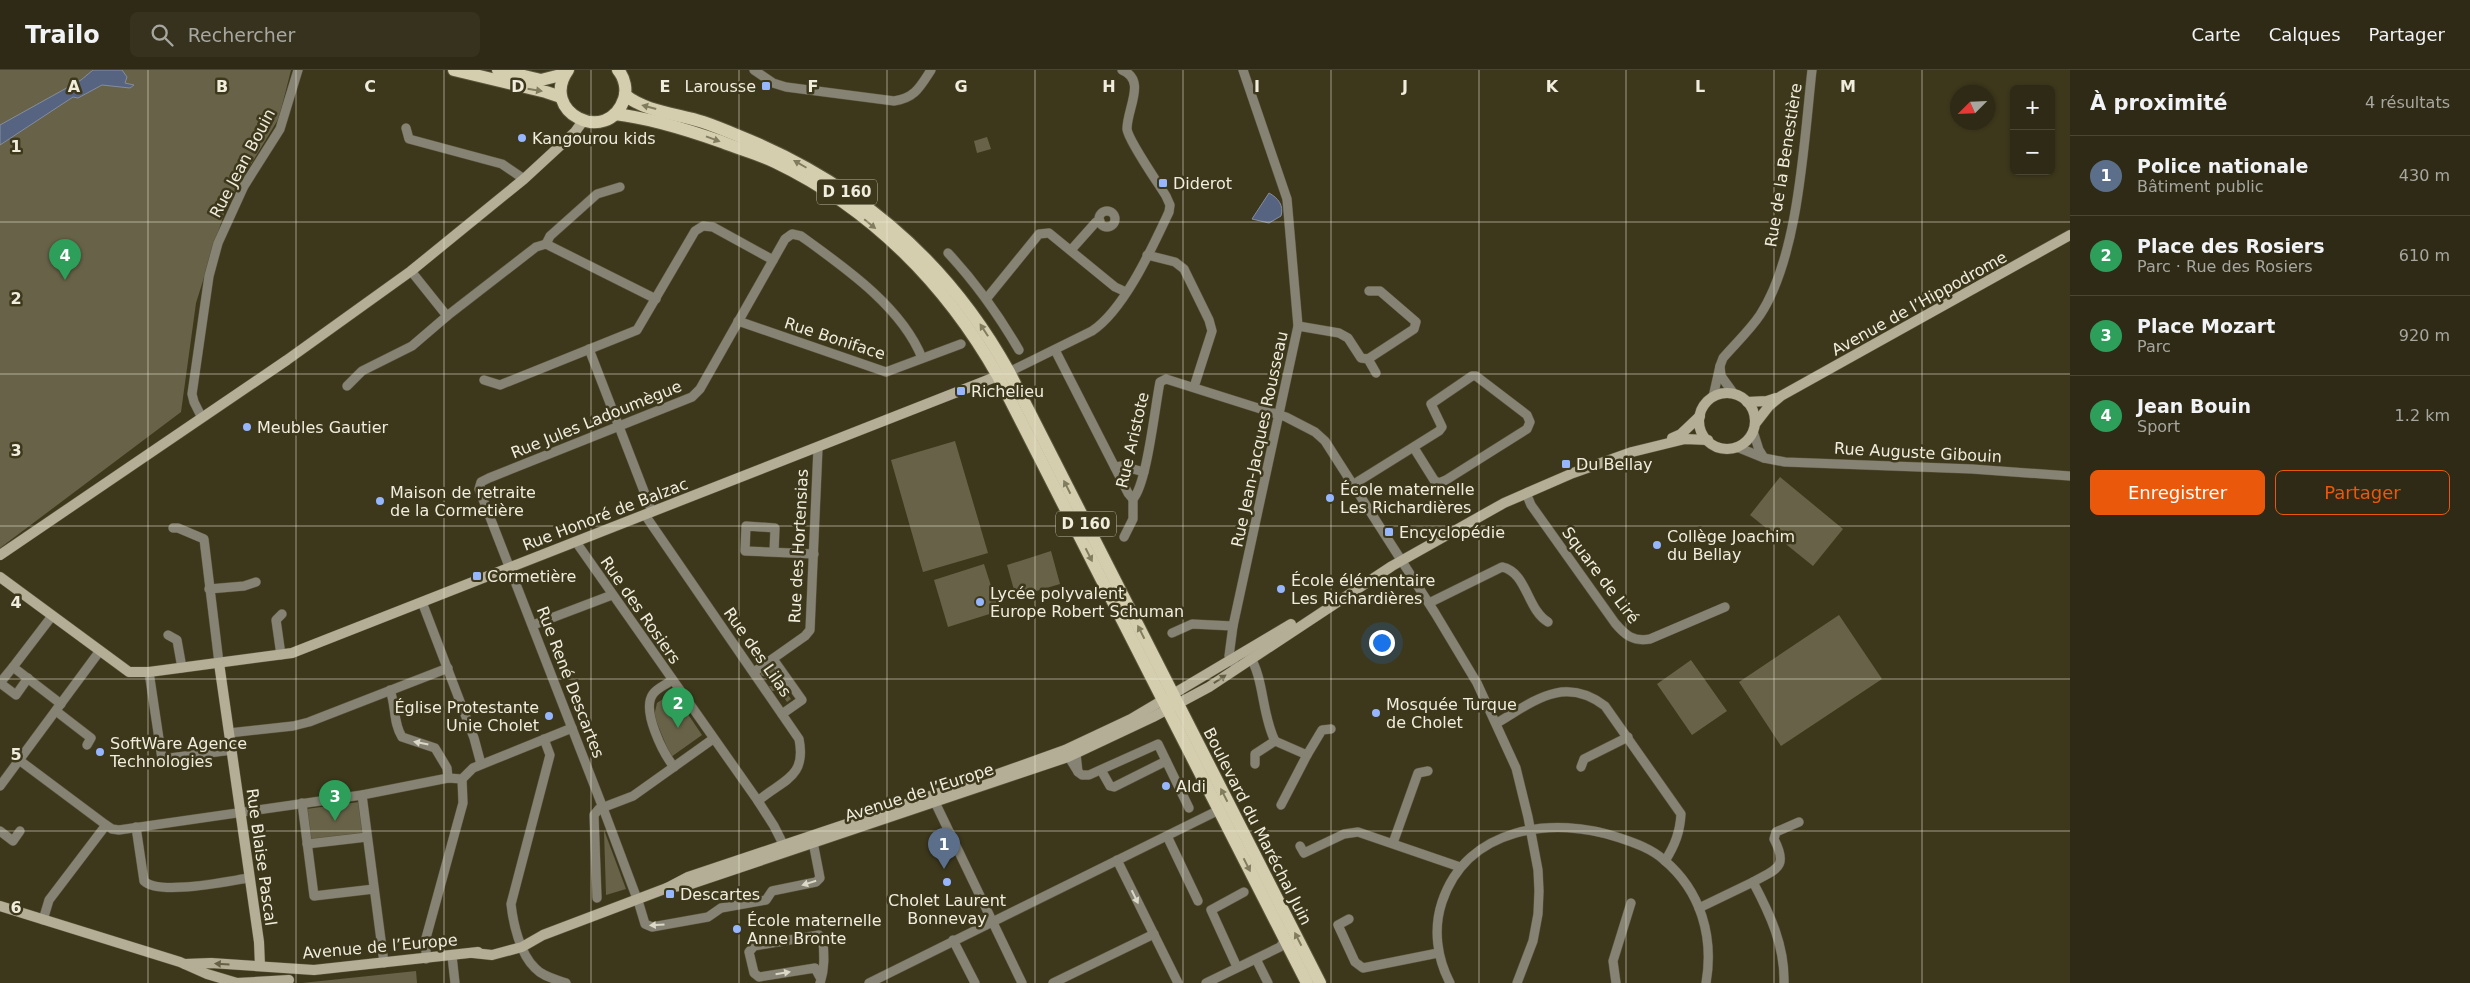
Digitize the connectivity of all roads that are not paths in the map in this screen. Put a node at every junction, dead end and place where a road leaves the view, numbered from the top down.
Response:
1 (298, 70) edge
2 (454, 70) edge
3 (498, 70) edge
4 (754, 70) edge
5 (932, 70) edge
6 (1122, 70) edge
7 (1243, 70) edge
8 (1812, 70) edge
9 (623, 71) edge
10 (566, 72) edge
11 (625, 95) junction
12 (561, 97) junction
13 (616, 114) junction
14 (583, 121) junction
15 (406, 128) dead end
16 (524, 179) junction
17 (620, 187) dead end
18 (1100, 221) dead end
19 (2070, 235) edge
20 (785, 239) joint
21 (546, 244) junction
22 (1071, 250) junction
23 (948, 253) dead end
24 (1146, 255) junction
25 (773, 260) junction
26 (411, 271) junction
27 (1369, 291) dead end
28 (1126, 292) junction
29 (656, 298) junction
30 (987, 298) junction
31 (447, 316) junction
32 (738, 321) junction
33 (1298, 326) junction
34 (960, 344) dead end
35 (589, 349) junction
36 (1019, 350) dead end
37 (1055, 350) junction
38 (922, 358) junction
39 (1368, 359) junction
40 (1720, 366) junction
41 (1376, 373) dead end
42 (1003, 374) junction
43 (484, 380) dead end
44 (347, 386) dead end
45 (1194, 387) junction
46 (1734, 394) junction
47 (1781, 396) junction
48 (1713, 397) junction
49 (1747, 402) junction
50 (1279, 415) junction
51 (201, 416) junction
52 (1700, 416) junction
53 (619, 427) junction
54 (1754, 428) junction
55 (1708, 440) junction
56 (1653, 446) junction
57 (1738, 447) junction
58 (818, 448) junction
59 (1414, 448) junction
60 (1764, 458) junction
61 (1115, 467) junction
62 (1144, 472) junction
63 (2070, 476) edge
64 (1354, 484) junction
65 (1526, 493) junction
66 (1133, 499) junction
67 (648, 513) junction
68 (173, 528) dead end
69 (1124, 537) dead end
70 (576, 542) junction
71 (774, 552) dead end
72 (814, 554) junction
73 (0, 555) edge
74 (1401, 560) junction
75 (509, 568) junction
76 (0, 577) edge
77 (256, 582) dead end
78 (209, 589) junction
79 (612, 595) junction
80 (422, 602) junction
81 (1429, 603) junction
82 (1725, 607) dead end
83 (282, 614) dead end
84 (52, 616) junction
85 (1548, 622) dead end
86 (533, 625) junction
87 (1233, 626) junction
88 (1172, 634) dead end
89 (168, 635) dead end
90 (99, 652) junction
91 (1249, 654) junction
92 (281, 655) junction
93 (773, 659) junction
94 (219, 663) junction
95 (1234, 664) junction
96 (13, 667) junction
97 (182, 668) junction
98 (448, 668) junction
99 (150, 672) junction
100 (754, 672) junction
101 (28, 678) junction
102 (672, 680) junction
103 (390, 690) junction
104 (1170, 699) junction
105 (58, 708) junction
106 (782, 714) junction
107 (1497, 723) junction
108 (572, 728) junction
109 (1331, 729) dead end
110 (229, 733) junction
111 (1628, 737) junction
112 (544, 739) junction
113 (713, 739) junction
114 (1276, 741) junction
115 (1084, 742) junction
116 (87, 745) dead end
117 (232, 750) junction
118 (1072, 755) junction
119 (1308, 755) junction
120 (19, 760) junction
121 (1166, 761) junction
122 (481, 764) junction
123 (1255, 764) dead end
124 (674, 767) junction
125 (1581, 767) dead end
126 (1101, 770) junction
127 (1428, 771) dead end
128 (444, 779) junction
129 (462, 779) junction
130 (0, 786) edge
131 (362, 796) junction
132 (933, 799) junction
133 (758, 801) junction
134 (302, 804) junction
135 (1281, 805) dead end
136 (603, 808) junction
137 (1189, 808) dead end
138 (1219, 810) junction
139 (240, 812) junction
140 (1799, 822) dead end
141 (106, 825) junction
142 (136, 827) junction
143 (1531, 830) junction
144 (0, 831) edge
145 (20, 831) dead end
146 (1167, 836) junction
147 (367, 837) junction
148 (813, 842) junction
149 (1393, 843) junction
150 (307, 844) junction
151 (782, 844) junction
152 (1300, 846) dead end
153 (1118, 860) junction
154 (1665, 861) junction
155 (1460, 867) junction
156 (249, 878) junction
157 (1752, 882) junction
158 (667, 888) junction
159 (374, 889) junction
160 (1244, 892) dead end
161 (597, 898) dead end
162 (638, 899) junction
163 (1198, 901) dead end
164 (1631, 903) dead end
165 (0, 906) edge
166 (1699, 908) junction
167 (1349, 919) dead end
168 (43, 920) junction
169 (993, 921) junction
170 (1154, 934) junction
171 (953, 940) junction
172 (1285, 940) junction
173 (521, 944) junction
174 (1438, 953) junction
175 (452, 956) junction
176 (426, 958) junction
177 (1256, 959) junction
178 (384, 963) junction
179 (185, 964) junction
180 (260, 966) junction
181 (1237, 967) junction
182 (314, 970) junction
183 (287, 981) edge
184 (821, 981) edge
185 (272, 982) edge
186 (237, 983) edge
187 (455, 983) edge
188 (566, 983) edge
189 (869, 983) edge
190 (975, 983) edge
191 (1022, 983) edge
192 (1053, 983) edge
193 (1178, 983) edge
194 (1206, 983) edge
195 (1268, 983) edge
196 (1308, 983) edge
197 (1320, 983) edge
198 (1450, 983) edge
199 (1517, 983) edge
200 (1616, 983) edge
201 (1706, 983) edge
202 (1784, 983) edge

1 - 51 street, Rue Jean Bouin
2 -> 12 main road
3 - 10 main road
4 - 5 street
6 - 24 street
7 - 33 street, Rue Jean-Jacques Rousseau
8 - 40 street, Rue de la Benestière
9 - 11 main road
10 - 12 main road
11 - 13 main road
42 -> 11 main road, D 160
12 - 14 main road
13 - 14 main road
13 -> 42 main road, D 160
14 - 16 main road
15 - 16 street
16 - 26 main road
17 - 21 street
18 - 22 street
19 - 47 main road, Avenue de l’Hippodrome
20 - 25 street, Rue Jules Ladoumègue
20 - 38 street, Rue Boniface
21 - 29 street
21 - 31 street
22 - 28 street
22 - 30 street
23 - 30 street
24 - 28 street
24 - 45 street
25 - 29 street
25 - 32 street, Rue Jules Ladoumègue
26 - 31 street
26 - 51 main road
27 - 39 street
28 - 37 street
29 - 35 street
30 - 36 street
31 - 44 street
32 - 38 street, Rue Boniface
32 - 53 street, Rue Jules Ladoumègue
33 - 39 street
33 - 50 street, Rue Jean-Jacques Rousseau
34 - 38 street, Rue Boniface
35 - 43 street
35 - 53 street, Rue des Lilas
37 - 42 street
37 - 61 street
39 - 41 street
40 - 46 street
40 - 48 street, Rue de la Benestière
42 - 58 main road, Rue Honoré de Balzac
104 -> 42 main road, D 160
42 -> 104 main road, D 160
45 - 50 street, Rue Aristote
45 - 62 street, Rue Aristote
46 - 48 main road
46 - 49 main road
47 - 49 main road, Avenue de l’Hippodrome
47 - 54 main road, Avenue de l’Hippodrome
48 - 52 main road
49 - 54 main road
50 - 64 street, Rue Aristote
50 - 87 street, Rue Jean-Jacques Rousseau
51 - 73 main road
52 - 55 main road
52 - 56 main road
53 - 67 street, Rue des Lilas
53 - 75 street, Rue Jules Ladoumègue
54 - 57 main road
54 - 60 street
55 - 56 main road
55 - 57 main road
56 - 65 main road
57 - 60 street, Rue Auguste Gibouin
58 - 67 main road, Rue Honoré de Balzac
58 - 72 street, Rue des Hortensias
59 - 59 street
59 - 64 street
60 - 63 street, Rue Auguste Gibouin
61 - 62 street
61 - 66 street
62 - 66 street, Rue Aristote
64 - 74 street, Rue Aristote
65 - 74 main road
65 - 82 street, Square de Liré
66 - 69 street, Rue Aristote
67 - 70 main road, Rue Honoré de Balzac
67 - 100 street, Rue des Lilas
68 - 78 street
70 - 75 main road, Rue Honoré de Balzac
70 - 79 street, Rue des Rosiers
71 - 72 street
72 - 93 street, Rue des Hortensias
74 - 81 street, Rue Aristote
74 - 91 main road
75 - 80 main road, Rue Honoré de Balzac
75 - 86 street, Rue René Descartes
76 - 84 main road, Rue Honoré de Balzac
77 - 78 street
78 - 94 street
79 - 86 street
79 - 102 street, Rue des Rosiers
80 - 92 main road, Rue Honoré de Balzac
80 - 98 street
81 - 85 street
81 - 107 street, Rue Aristote
83 - 92 street
84 - 90 main road, Rue Honoré de Balzac
84 - 96 street
86 - 108 street, Rue René Descartes
87 - 88 street
87 - 95 street, Rue Jean-Jacques Rousseau
89 - 97 street
90 - 99 main road, Rue Honoré de Balzac
90 - 105 street
91 - 95 main road
91 - 114 street
92 - 94 main road, Rue Honoré de Balzac
93 - 100 street, Rue des Hortensias
93 - 106 street
94 - 97 main road, Rue Honoré de Balzac
94 - 110 main road, Rue Blaise Pascal
95 - 104 main road
96 - 101 street
96 - 101 street
97 - 99 main road, Rue Honoré de Balzac
98 - 103 street
98 - 122 street
99 - 117 street
100 - 106 street, Rue des Lilas
101 - 105 street
102 - 113 street, Rue des Rosiers
102 - 124 street
103 - 110 street
128 -> 103 street
104 - 115 main road, Avenue de l’Europe
104 - 118 main road, Avenue de l’Europe
104 - 138 main road, Boulevard du Maréchal Juin / D 160
197 -> 104 main road, Boulevard du Maréchal Juin / D 160
105 - 116 street
105 - 120 street
106 - 133 street, Rue des Lilas
107 - 111 street
107 - 143 street, Rue Aristote
108 - 112 street
108 - 136 street, Rue René Descartes
109 - 119 street
110 - 117 main road, Rue Blaise Pascal
111 - 125 street
111 - 154 street
112 - 122 street
112 - 173 street
113 - 124 street
113 - 133 street, Rue des Rosiers
114 - 119 street
114 - 123 street
115 - 118 street
115 - 132 main road, Avenue de l’Europe
117 - 139 main road, Rue Blaise Pascal
118 - 126 street
118 - 132 main road, Avenue de l’Europe
119 - 135 street
120 - 130 street
120 - 141 street
121 - 126 street
121 - 126 street
121 - 137 street
122 - 129 street
124 - 136 street
127 - 149 street
128 - 129 street
128 - 131 street
129 - 176 street
131 - 134 street
131 - 147 street
132 - 148 main road, Avenue de l’Europe
132 - 151 main road, Avenue de l’Europe
132 - 169 street
133 - 151 street, Rue des Rosiers
134 - 139 street
134 - 150 street
136 - 161 street
136 - 162 street, Rue René Descartes
138 - 146 street
138 -> 172 main road, Boulevard du Maréchal Juin / D 160
139 - 142 street
139 - 156 main road, Rue Blaise Pascal
140 - 157 street
141 - 142 street
141 - 168 street
142 - 156 street
143 - 154 street
143 - 155 street
143 - 199 street, Rue Aristote
144 - 145 street
146 - 153 street
146 - 163 street
147 - 150 street
147 - 159 street
148 - 158 main road, Avenue de l’Europe
148 -> 162 street, Rue René Descartes
149 - 152 street
149 - 155 street
150 - 159 street
151 - 158 main road, Avenue de l’Europe
153 - 169 street
153 -> 170 street
154 - 166 street
155 - 174 street
156 - 180 main road, Rue Blaise Pascal
157 - 166 street
157 - 202 street
158 - 162 main road, Avenue de l’Europe
159 - 178 street
160 - 181 street
162 - 173 main road, Avenue de l’Europe
164 - 200 street
165 - 168 main road
166 - 201 street
167 - 174 street
168 - 179 main road
169 - 171 street
169 - 191 street
170 - 192 street
170 - 193 street
171 - 189 street
171 - 190 street
172 - 177 street
172 - 196 main road, Boulevard du Maréchal Juin / D 160
173 - 175 main road, Avenue de l’Europe
173 - 188 street
174 - 198 street
175 - 176 main road, Avenue de l’Europe
175 - 187 street
176 - 178 main road, Avenue de l’Europe
177 - 181 street
177 - 195 street
178 - 182 main road, Avenue de l’Europe
180 -> 179 main road, Avenue de l’Europe
179 - 186 main road
180 - 182 main road, Avenue de l’Europe
180 - 185 main road
181 - 194 street
182 - 183 main road
183 - 185 main road
184 -> 184 street
185 - 186 main road

